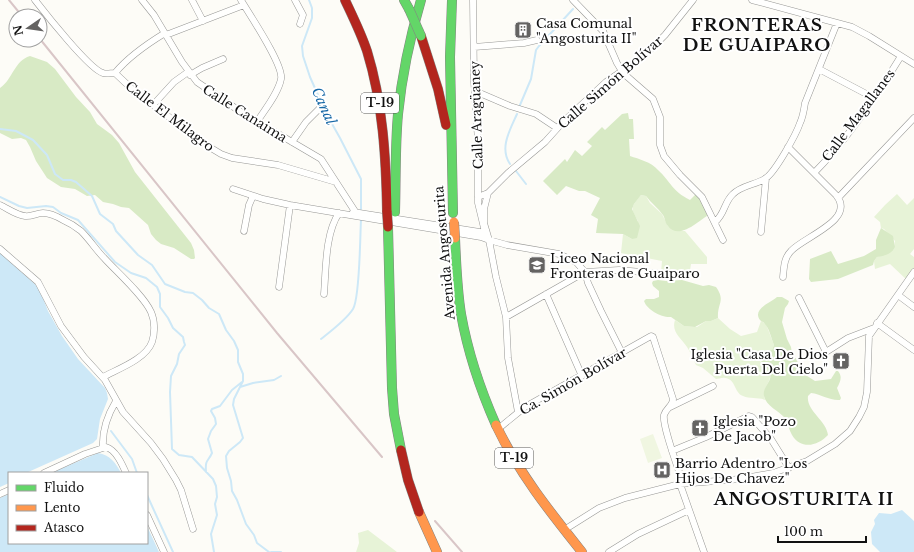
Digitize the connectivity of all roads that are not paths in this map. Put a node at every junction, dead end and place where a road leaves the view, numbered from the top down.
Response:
1 (35, 0) edge
2 (142, 0) edge
3 (192, 0) edge
4 (295, 0) edge
5 (345, 0) edge
6 (404, 0) edge
7 (418, 0) edge
8 (421, 0) edge
9 (453, 0) edge
10 (473, 0) edge
11 (572, 0) edge
12 (694, 0) edge
13 (752, 0) edge
14 (242, 3) edge
15 (203, 21) junction
16 (837, 23) junction
17 (300, 24) dead end
18 (413, 30) junction
19 (166, 34) junction
20 (537, 40) dead end
21 (474, 47) junction
22 (901, 56) junction
23 (223, 59) dead end
24 (914, 64) edge
25 (819, 69) junction
26 (622, 71) junction
27 (115, 73) junction
28 (189, 73) junction
29 (475, 91) junction
30 (874, 98) junction
31 (153, 105) junction
32 (320, 108) dead end
33 (914, 118) edge
34 (257, 122) junction
35 (557, 128) junction
36 (292, 142) junction
37 (788, 146) junction
38 (814, 173) junction
39 (766, 178) junction
40 (336, 182) junction
41 (233, 189) dead end
42 (488, 193) junction
43 (253, 196) junction
44 (478, 197) junction
45 (838, 198) junction
46 (0, 205) edge
47 (290, 205) junction
48 (391, 212) junction
49 (342, 213) junction
50 (357, 214) junction
51 (454, 218) junction
52 (714, 222) junction
53 (244, 231) dead end
54 (485, 231) junction
55 (761, 232) dead end
56 (489, 240) junction
57 (723, 240) dead end
58 (0, 249) edge
59 (585, 272) junction
60 (914, 272) edge
61 (675, 275) dead end
62 (783, 277) dead end
63 (279, 287) dead end
64 (324, 294) dead end
65 (546, 294) junction
66 (898, 295) junction
67 (799, 298) dead end
68 (914, 307) edge
69 (506, 317) junction
70 (876, 326) junction
71 (914, 350) edge
72 (622, 352) junction
73 (582, 376) junction
74 (103, 377) junction
75 (713, 386) dead end
76 (116, 401) junction
77 (670, 407) junction
78 (518, 412) junction
79 (498, 429) junction
80 (103, 447) junction
81 (672, 451) junction
82 (789, 468) junction
83 (46, 472) edge
84 (125, 472) edge
85 (681, 484) junction
86 (689, 510) junction
87 (148, 517) edge
88 (193, 529) dead end
89 (564, 530) junction
90 (164, 552) edge
91 (437, 552) edge
92 (582, 552) edge
93 (609, 552) edge
94 (704, 552) edge

1 - 27 street, Calle El Milagro
2 - 19 street, Calle Canaima
3 - 15 street
4 - 17 street
5 - 48 highway, T-19
6 - 51 highway, Avenida Angosturita / T-19, bridge
7 - 18 highway
8 - 18 highway
9 - 51 highway
10 - 21 street, Calle Aragüaney
11 - 26 street
12 - 26 street, Calle Simón Bolívar
13 - 16 street
14 - 15 street
14 - 34 street
15 - 19 street
16 - 22 street
16 - 25 street
18 - 48 highway
19 - 27 street
19 - 28 street, Calle Canaima
20 - 21 street
21 - 29 street, Calle Aragüaney
22 - 24 street
22 - 30 street, Calle Magallanes
23 - 28 street
25 - 30 street
25 - 37 street
26 - 35 street, Calle Simón Bolívar
26 - 52 street
27 - 31 street, Calle El Milagro
28 - 31 street
28 - 34 street, Calle Canaima
29 - 35 street
29 - 44 street, Calle Aragüaney
30 - 38 street, Calle Magallanes
31 - 40 street, Calle El Milagro
32 - 36 street
33 - 45 street
34 - 36 street, Calle Canaima
35 - 42 street, Calle Simón Bolívar
36 - 40 street, Calle Canaima
37 - 38 street
37 - 39 street
38 - 45 street
39 - 52 street
39 - 55 street
40 - 50 street, Calle Canaima
41 - 43 street
42 - 44 street
42 - 54 street
43 - 47 street
43 - 53 street
44 - 54 street, Calle Aragüaney
45 - 62 street
46 - 74 street
47 - 49 street
47 - 63 street
48 - 91 highway, bridge
49 - 50 street
49 - 64 street
50 - 54 street
50 - 56 street
51 - 79 highway, Avenida Angosturita / T-19, bridge
52 - 57 street
54 - 56 street
56 - 59 street
56 - 69 street
58 - 74 street
59 - 61 street
59 - 65 street
59 - 72 street
60 - 66 street
65 - 69 street
65 - 73 street
66 - 68 street
66 - 70 street
67 - 70 street
69 - 78 street
70 - 71 street
70 - 82 street
72 - 73 street, Ca. Simón Bolívar
72 - 77 street, Ca. Simón Bolívar
73 - 78 street, Ca. Simón Bolívar
74 - 76 street
75 - 77 street
76 - 80 street
76 - 88 street
77 - 81 street
78 - 79 street, Ca. Simón Bolívar
79 - 89 highway, Avenida Angosturita / T-19
80 - 83 street
80 - 84 street
81 - 82 street
81 - 85 street
82 - 85 street
85 - 86 street
85 - 89 street
86 - 93 street
86 - 94 street
87 - 90 street
89 - 92 highway, Avenida Angosturita / T-19

